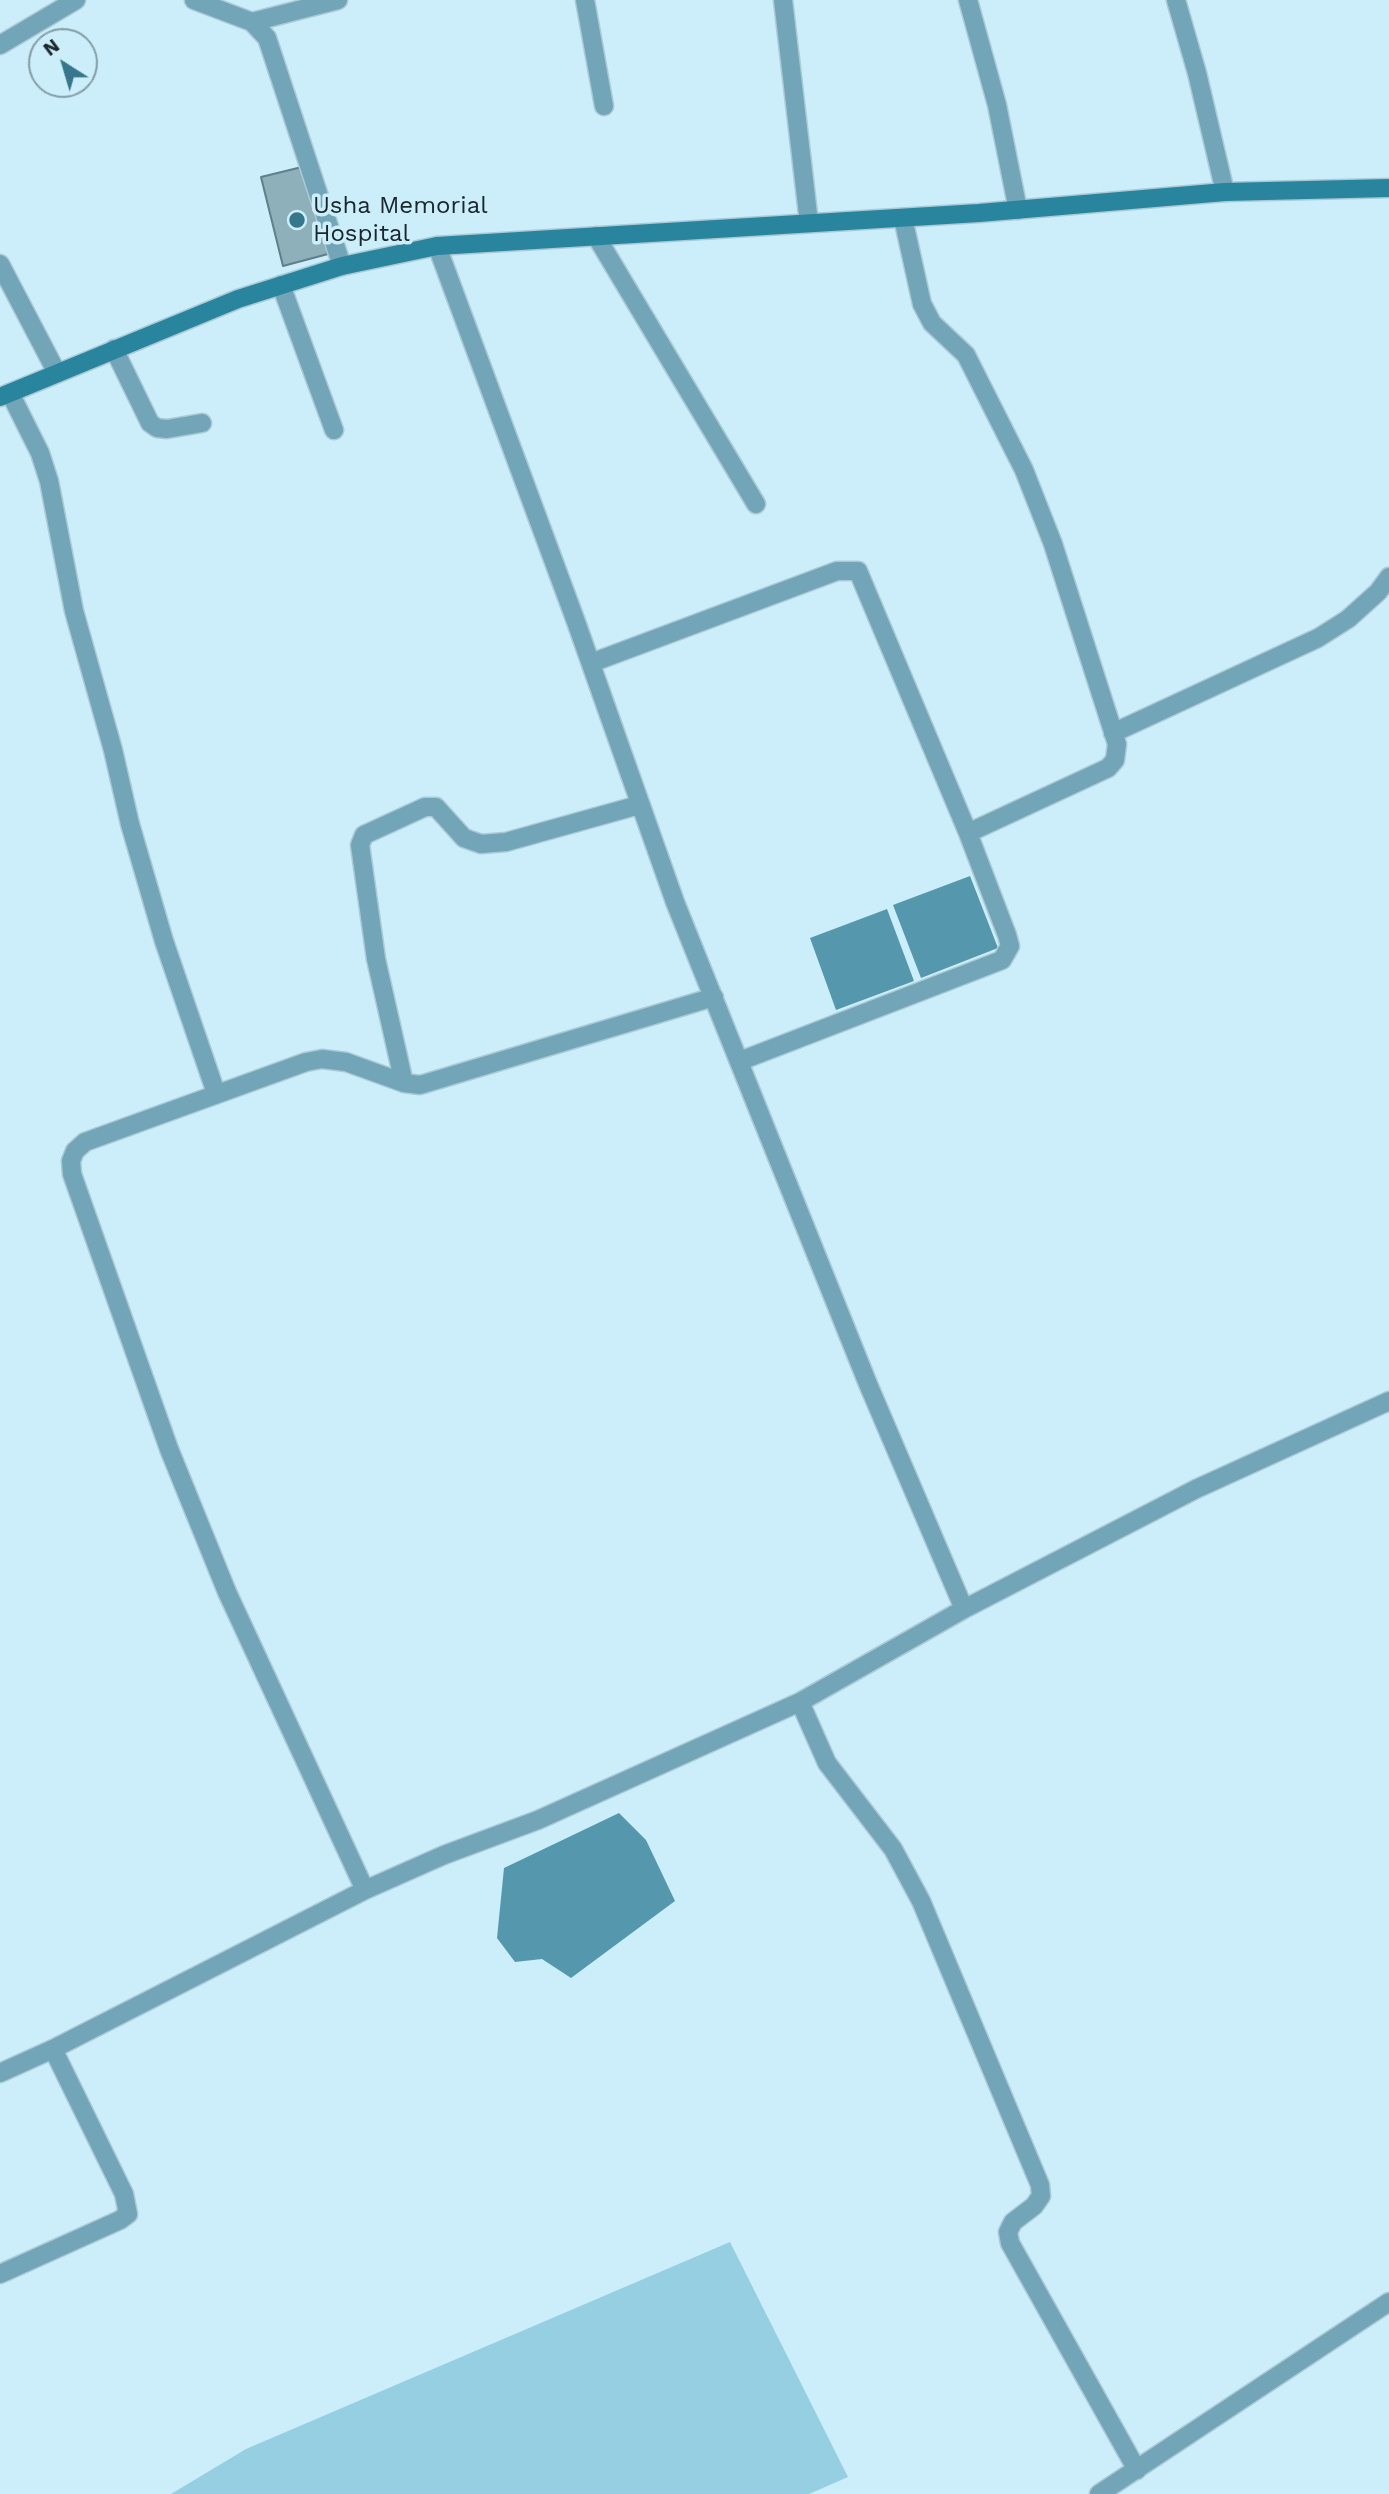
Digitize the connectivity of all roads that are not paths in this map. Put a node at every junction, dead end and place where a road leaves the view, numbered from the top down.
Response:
1 (76, 0) edge
2 (194, 0) edge
3 (338, 0) edge
4 (585, 0) edge
5 (783, 0) edge
6 (968, 0) edge
7 (1176, 0) edge
8 (252, 22) junction
9 (0, 45) edge
10 (604, 106) dead end
11 (1389, 188) edge
12 (1225, 192) junction
13 (1018, 210) junction
14 (903, 218) junction
15 (809, 223) junction
16 (596, 236) junction
17 (437, 246) junction
18 (0, 264) edge
19 (342, 266) junction
20 (281, 285) junction
21 (114, 349) junction
22 (57, 373) junction
23 (5, 395) edge
24 (202, 423) dead end
25 (334, 430) dead end
26 (756, 504) dead end
27 (1389, 577) edge
28 (591, 663) junction
29 (1113, 733) junction
30 (639, 806) junction
31 (968, 833) junction
32 (714, 997) junction
33 (740, 1061) junction
34 (404, 1083) junction
35 (216, 1093) junction
36 (1389, 1401) edge
37 (964, 1609) junction
38 (800, 1702) junction
39 (365, 1890) junction
40 (53, 2049) junction
41 (0, 2073) edge
42 (0, 2274) edge
43 (1389, 2302) edge
44 (1137, 2470) junction
45 (1099, 2494) edge

1 - 9 street
2 - 8 street
3 - 8 street
4 - 10 street
5 - 15 street
6 - 13 street
7 - 12 street
8 - 19 street
11 - 12 street
12 - 13 street
13 - 14 street
14 - 15 street
14 - 29 street
15 - 16 street
16 - 17 street
16 - 26 street
17 - 19 street
17 - 28 street
18 - 22 street
19 - 20 street
20 - 21 street
20 - 25 street
21 - 22 street
21 - 24 street
22 - 23 street
23 - 35 street
27 - 29 street
28 - 30 street
28 - 31 street
29 - 31 street
30 - 32 street
30 - 34 street
31 - 33 street
32 - 33 street
32 - 34 street
33 - 37 street
34 - 35 street
35 - 39 street
36 - 37 street
37 - 38 street
38 - 39 street
38 - 44 street
39 - 40 street
40 - 41 street
40 - 42 street
43 - 44 street
44 - 45 street

